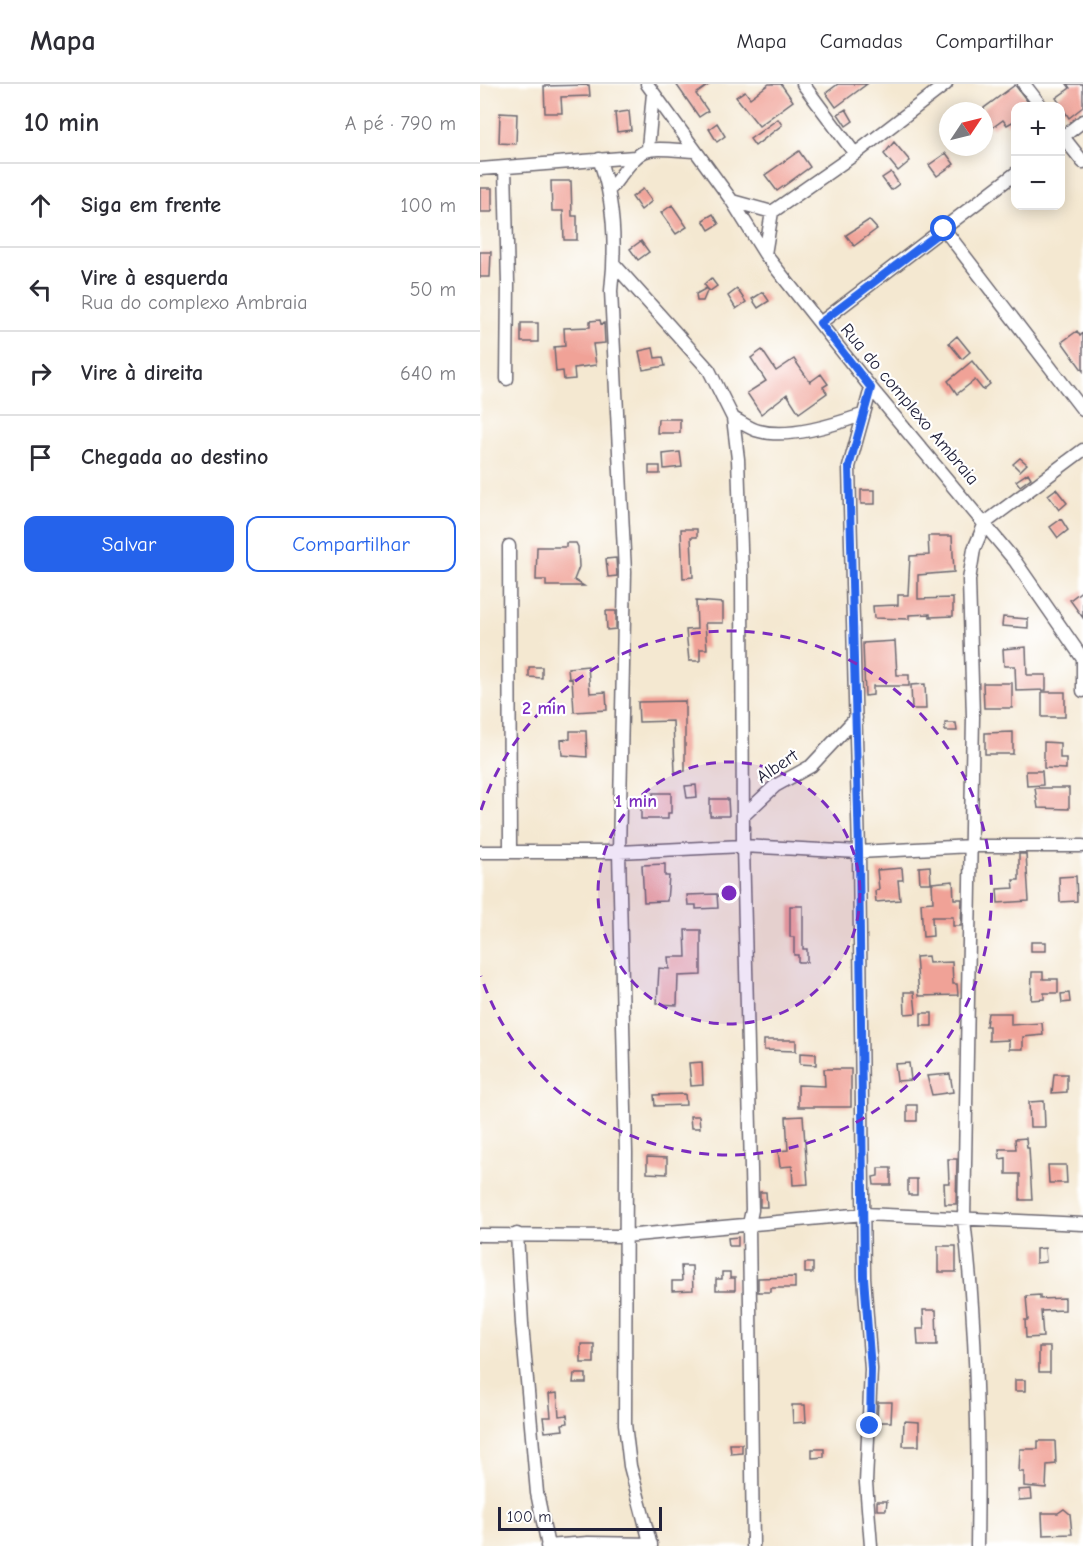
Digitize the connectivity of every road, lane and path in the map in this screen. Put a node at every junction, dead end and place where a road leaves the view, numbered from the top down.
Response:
1 (803, 84) edge
2 (1024, 84) edge
3 (942, 85) edge
4 (650, 88) edge
5 (1038, 102) edge
6 (1083, 121) edge
7 (1065, 133) edge
8 (1065, 141) edge
9 (648, 148) junction
10 (694, 151) junction
11 (855, 154) junction
12 (635, 157) junction
13 (599, 159) junction
14 (1083, 162) edge
15 (505, 167) junction
16 (480, 169) edge
17 (1011, 177) edge
18 (611, 188) junction
19 (732, 201) junction
20 (772, 212) junction
21 (944, 229) junction
22 (765, 254) junction
23 (614, 264) junction
24 (820, 323) junction
25 (507, 379) dead end
26 (871, 388) junction
27 (1083, 410) edge
28 (862, 415) junction
29 (733, 418) junction
30 (1083, 450) edge
31 (985, 523) junction
32 (509, 546) dead end
33 (1083, 659) edge
34 (1083, 691) edge
35 (856, 718) junction
36 (742, 816) junction
37 (743, 846) junction
38 (971, 846) junction
39 (1083, 846) edge
40 (480, 852) edge
41 (510, 852) junction
42 (619, 852) junction
43 (859, 852) junction
44 (864, 1214) junction
45 (964, 1220) junction
46 (749, 1224) junction
47 (1083, 1224) edge
48 (518, 1234) junction
49 (480, 1235) edge
50 (625, 1236) junction
51 (651, 1545) edge
52 (548, 1546) edge
53 (753, 1546) edge
54 (871, 1546) edge
55 (977, 1546) edge

1 - 11 street
2 - 5 street
3 - 11 street
4 - 9 street
4 - 10 street, Rua do complexo Ambraia
6 - 7 street
8 - 14 street
9 - 10 street
9 - 12 street
10 - 19 street, Rua do complexo Ambraia
11 - 20 street
12 - 13 street
12 - 18 street
13 - 15 street
13 - 18 street
15 - 16 street
15 - 25 street
17 - 21 street
18 - 23 street
19 - 20 street
19 - 22 street, Rua do complexo Ambraia
20 - 22 street
21 - 24 street
21 - 27 street
22 - 24 street, Rua do complexo Ambraia
23 - 29 street
23 - 42 street
24 - 26 street, Rua do complexo Ambraia
26 - 28 street
26 - 31 street, Rua do complexo Ambraia
28 - 29 street
28 - 35 street
29 - 36 street
30 - 31 street
31 - 33 street, Rua do complexo Ambraia
31 - 38 street
32 - 41 street
33 - 34 street
35 - 36 street, Albert
35 - 43 street
36 - 37 street
37 - 42 street
37 - 43 street
37 - 46 street
38 - 39 street
38 - 43 street
38 - 45 street
40 - 41 street
41 - 42 street
42 - 50 street
43 - 44 street
44 - 45 street
44 - 46 street
44 - 54 street
45 - 47 street
45 - 55 street
46 - 50 street
46 - 53 street
48 - 49 street
48 - 50 street
48 - 52 street
50 - 51 street
51 - 52 street

